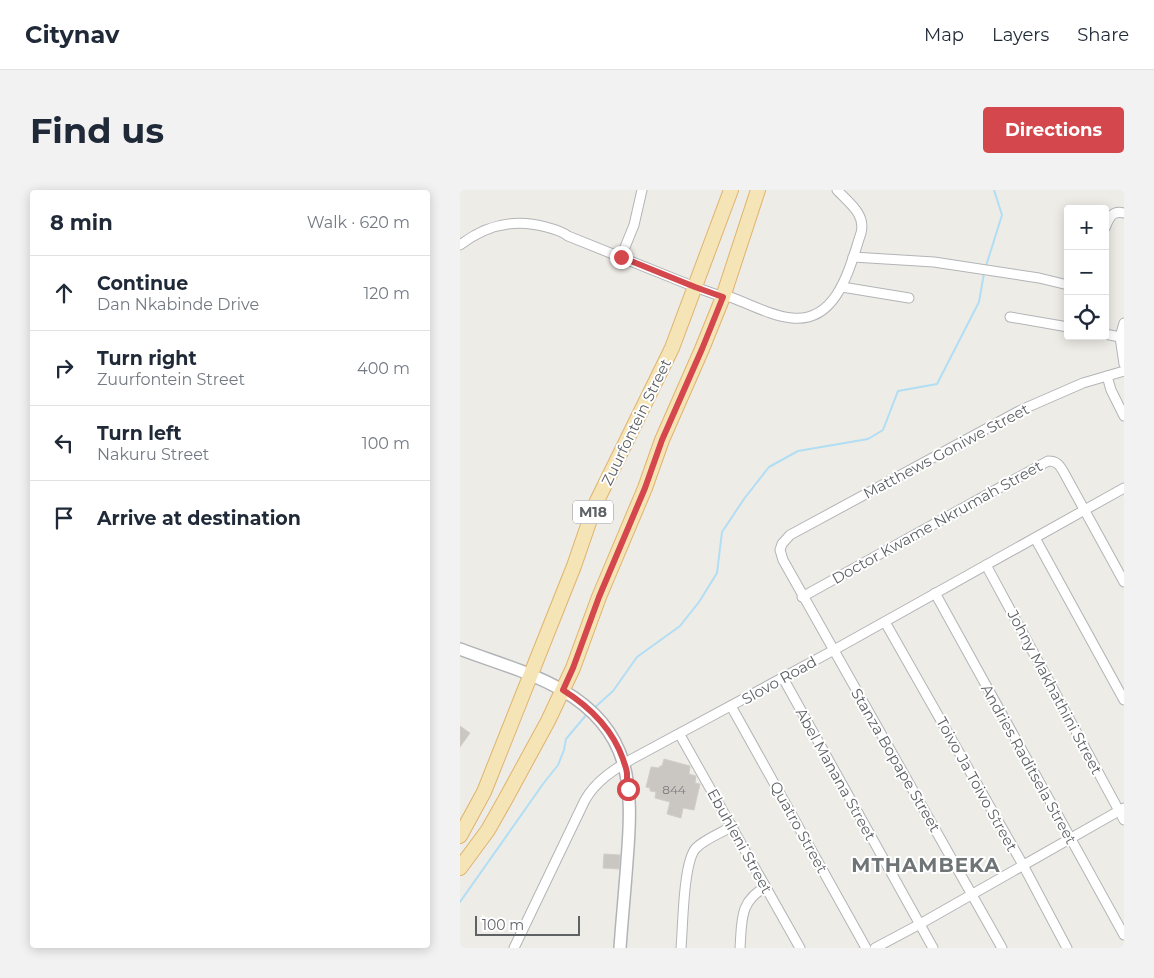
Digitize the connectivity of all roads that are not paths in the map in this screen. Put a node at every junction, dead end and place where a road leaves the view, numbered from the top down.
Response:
1 (642, 190) edge
2 (731, 190) edge
3 (758, 190) edge
4 (837, 190) edge
5 (1124, 212) edge
6 (1109, 220) edge
7 (460, 245) edge
8 (622, 255) junction
9 (853, 257) junction
10 (1064, 284) edge
11 (696, 285) junction
12 (842, 287) junction
13 (726, 295) junction
14 (909, 298) dead end
15 (1010, 317) dead end
16 (1124, 323) edge
17 (1064, 326) edge
18 (1109, 335) edge
19 (1120, 337) junction
20 (1124, 364) edge
21 (1124, 371) edge
22 (1107, 376) junction
23 (1124, 416) edge
24 (1124, 488) edge
25 (1084, 510) junction
26 (1035, 538) junction
27 (780, 550) joint
28 (986, 565) junction
29 (1124, 582) edge
30 (934, 593) junction
31 (802, 597) junction
32 (885, 622) junction
33 (460, 649) edge
34 (834, 650) junction
35 (460, 656) edge
36 (783, 678) junction
37 (528, 679) junction
38 (561, 693) junction
39 (1124, 700) edge
40 (731, 706) junction
41 (680, 735) junction
42 (622, 765) junction
43 (1122, 810) edge
44 (1124, 820) edge
45 (732, 826) junction
46 (460, 836) edge
47 (1070, 839) junction
48 (1022, 865) junction
49 (460, 868) edge
50 (766, 887) junction
51 (972, 894) junction
52 (920, 924) junction
53 (1124, 935) edge
54 (514, 948) edge
55 (620, 948) edge
56 (682, 948) edge
57 (740, 948) edge
58 (800, 948) edge
59 (866, 948) edge
60 (875, 948) edge
61 (933, 948) edge
62 (1002, 948) edge
63 (1067, 948) edge

1 - 8 street
2 - 11 main road, Zuurfontein Street / M18
3 - 13 main road, Zuurfontein Street / M18
4 - 9 street
5 - 6 street
7 - 8 street
8 - 11 street
9 - 10 street
9 - 12 street
11 - 13 street
11 - 37 main road, Zuurfontein Street / M18
12 - 13 street
12 - 14 street
13 - 38 main road, Zuurfontein Street / M18
15 - 17 street
16 - 19 street
18 - 19 street
19 - 20 street
21 - 22 street, Matthews Goniwe Street
22 - 23 street
22 - 27 street, Matthews Goniwe Street
24 - 25 street, Slovo Road
25 - 26 street, Slovo Road
25 - 29 street, Doctor Kwame Nkrumah Street
25 - 31 street, Doctor Kwame Nkrumah Street
26 - 28 street, Slovo Road
26 - 39 street
27 - 31 street, Stanza Bopape Street
28 - 30 street, Slovo Road
28 - 43 street, Johny Makhathini Street
30 - 32 street, Slovo Road
30 - 47 street, Andries Raditsela Street
31 - 34 street, Stanza Bopape Street
32 - 34 street, Slovo Road
32 - 48 street, Toivo Ja Toivo Street
33 - 37 street
34 - 36 street, Slovo Road
34 - 51 street, Stanza Bopape Street
35 - 37 street
36 - 40 street, Slovo Road
36 - 52 street, Abel Manana Street
37 - 38 street
37 - 46 main road, M18
38 - 42 street
38 - 49 main road, M18
40 - 41 street, Slovo Road
40 - 59 street, Quatro Street
41 - 42 street, Slovo Road
41 - 45 street, Ebuhleni Street
42 - 54 street, Slovo Road
42 - 55 street
43 - 44 street, Johny Makhathini Street
43 - 47 street
45 - 50 street, Ebuhleni Street
45 - 56 street
47 - 48 street
47 - 53 street, Andries Raditsela Street
48 - 51 street
48 - 63 street, Toivo Ja Toivo Street
50 - 57 street
50 - 58 street, Ebuhleni Street
51 - 52 street
51 - 62 street, Stanza Bopape Street
52 - 60 street
52 - 61 street, Abel Manana Street

